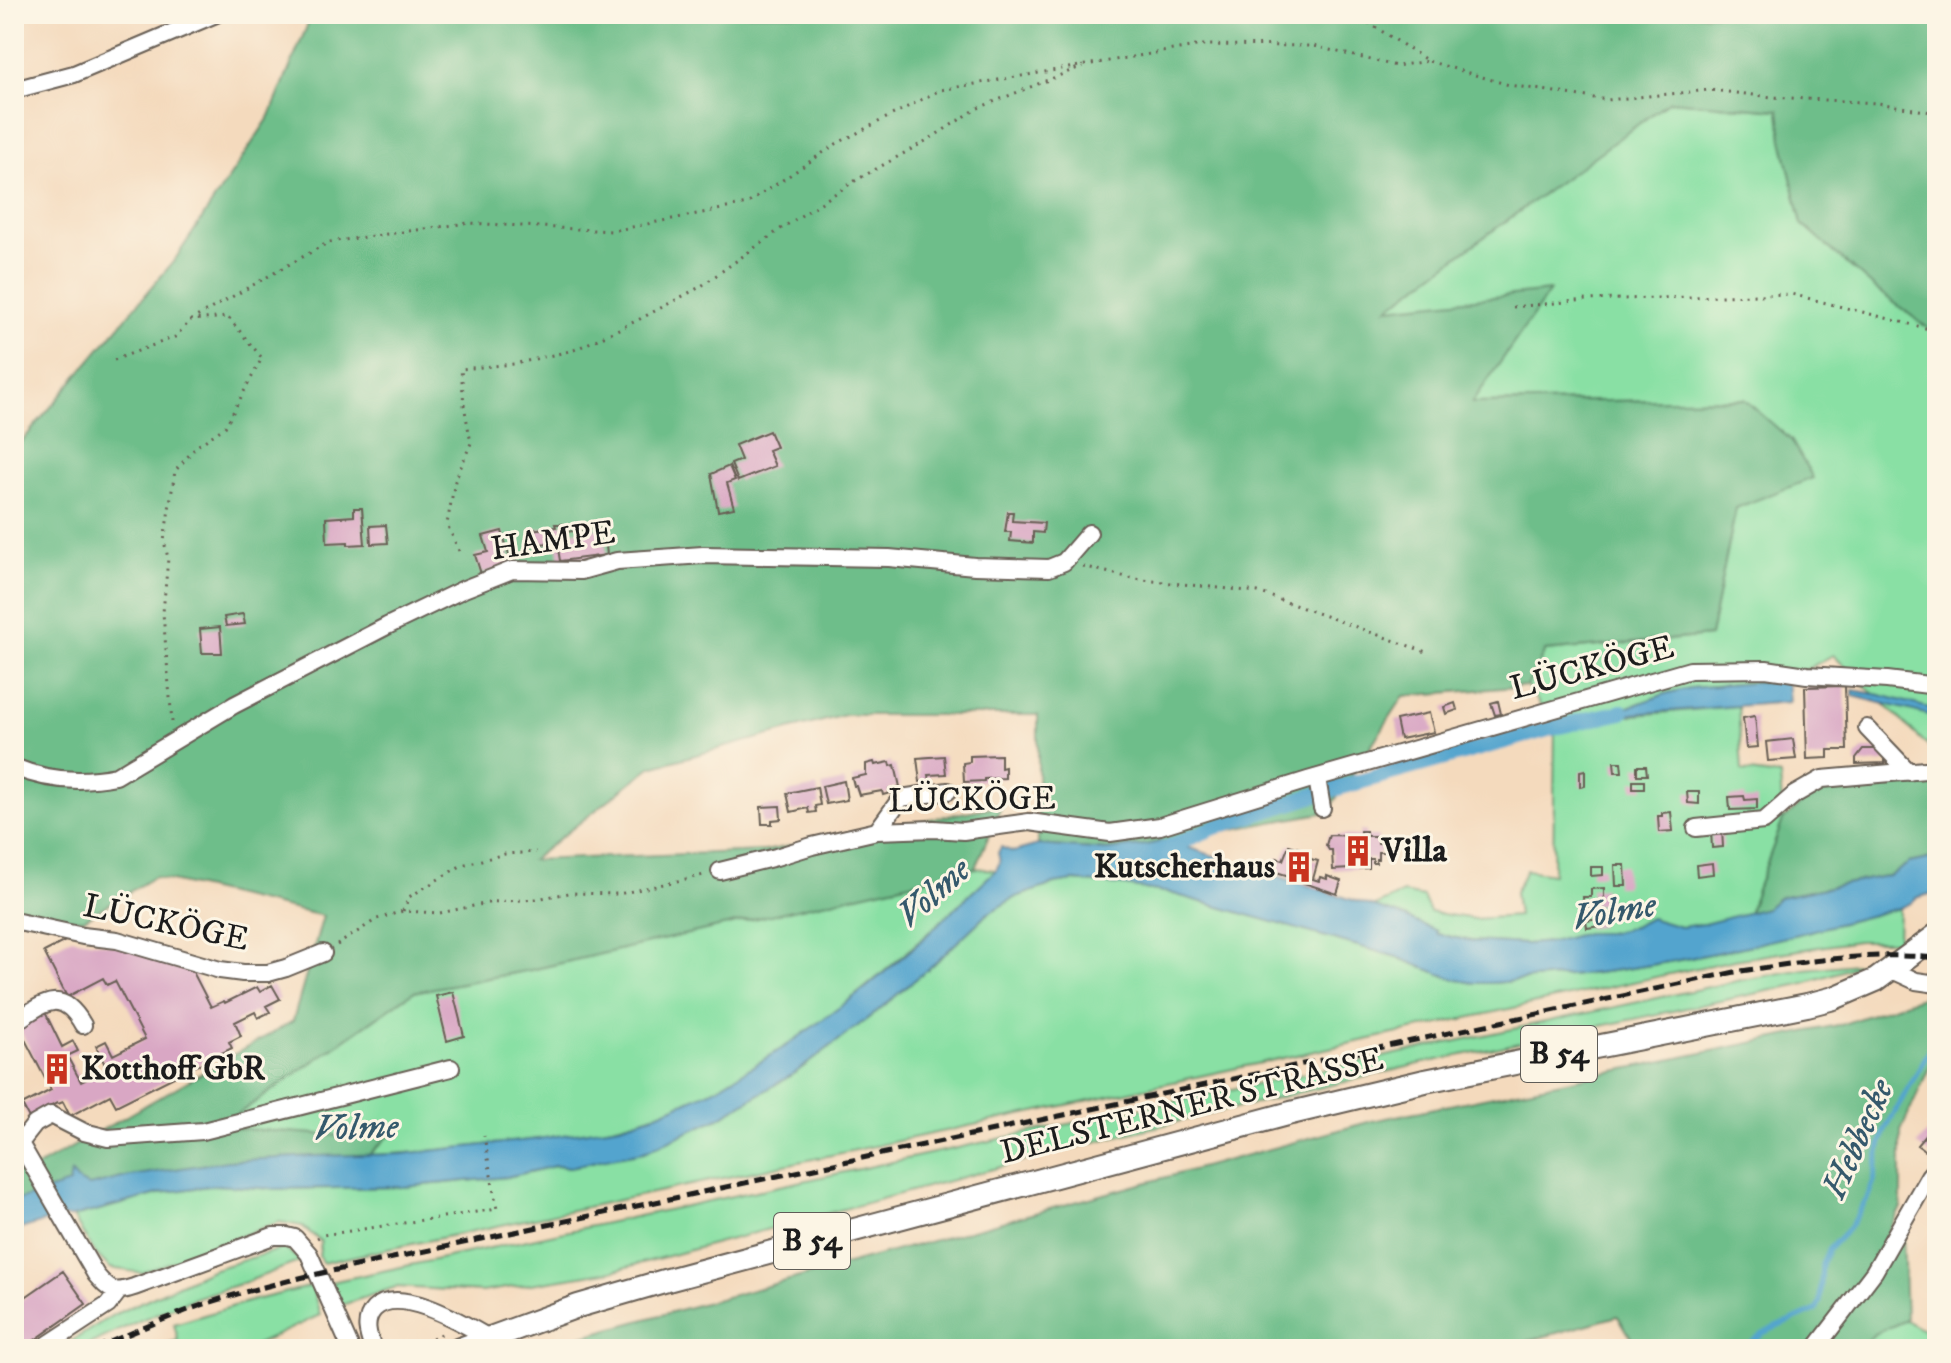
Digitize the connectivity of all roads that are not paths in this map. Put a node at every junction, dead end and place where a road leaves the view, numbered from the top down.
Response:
1 (216, 14) edge
2 (14, 90) edge
3 (1089, 533) dead end
4 (1937, 686) edge
5 (1867, 728) dead end
6 (14, 767) edge
7 (1937, 769) edge
8 (1909, 772) junction
9 (1317, 778) junction
10 (948, 791) dead end
11 (1322, 808) dead end
12 (1696, 828) dead end
13 (877, 831) junction
14 (720, 871) road end
15 (14, 921) edge
16 (1937, 935) edge
17 (323, 953) road end
18 (1892, 970) junction
19 (1937, 984) edge
20 (14, 1023) edge
21 (83, 1025) dead end
22 (451, 1068) dead end
23 (17, 1138) edge
24 (1937, 1167) edge
25 (118, 1292) junction
26 (489, 1338) junction
27 (41, 1349) edge
28 (351, 1349) edge
29 (373, 1349) edge
30 (460, 1349) edge
31 (1815, 1349) edge

1 - 2 street
3 - 6 street, HAMPE
4 - 9 street, LÜCKÖGE
5 - 8 street
7 - 8 street
8 - 12 street
9 - 11 street
9 - 13 street, LÜCKÖGE
10 - 13 street
13 - 14 street, LÜCKÖGE
15 - 17 street, LÜCKÖGE
16 - 18 main road, DELSTERNER STRASSE / B 54
18 - 19 street
18 - 26 main road, DELSTERNER STRASSE / B 54
20 - 21 street
22 - 23 street
23 - 25 street
24 - 31 street
25 - 27 street
25 - 28 street
26 - 29 street
26 - 30 main road, DELSTERNER STRASSE / B 54

